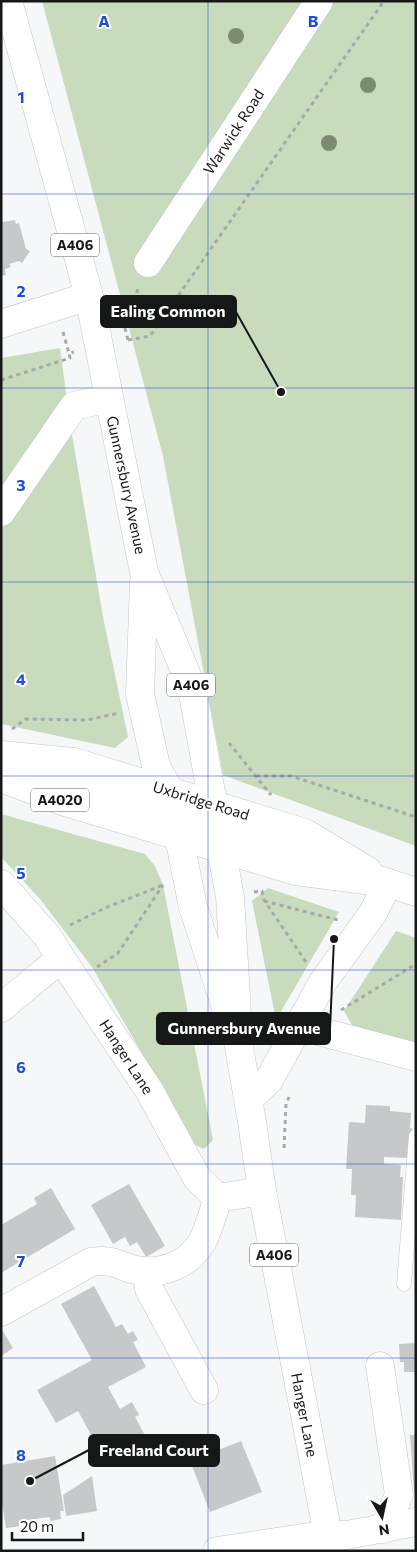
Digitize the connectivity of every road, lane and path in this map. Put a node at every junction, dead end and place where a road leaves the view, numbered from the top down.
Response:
1 (8, 1) edge
2 (319, 1) edge
3 (384, 1) edge
4 (148, 263) joint
5 (89, 296) junction
6 (1, 324) edge
7 (63, 332) dead end
8 (75, 352) dead end
9 (69, 353) junction
10 (1, 380) edge
11 (108, 398) junction
12 (1, 512) edge
13 (144, 572) junction
14 (127, 711) dead end
15 (226, 740) dead end
16 (5, 743) edge
17 (1, 767) edge
18 (256, 776) junction
19 (1, 778) edge
20 (272, 796) dead end
21 (174, 814) junction
22 (416, 816) edge
23 (218, 827) junction
24 (165, 880) dead end
25 (388, 883) junction
26 (1, 884) edge
27 (163, 885) junction
28 (416, 892) edge
29 (246, 894) dead end
30 (264, 900) junction
31 (343, 921) dead end
32 (54, 947) junction
33 (306, 963) dead end
34 (416, 964) edge
35 (93, 970) dead end
36 (1, 1008) edge
37 (334, 1014) dead end
38 (300, 1023) junction
39 (239, 1047) junction
40 (416, 1057) edge
41 (249, 1099) junction
42 (416, 1136) edge
43 (262, 1192) junction
44 (218, 1198) junction
45 (148, 1272) junction
46 (404, 1284) dead end
47 (1, 1312) edge
48 (380, 1366) dead end
49 (204, 1390) dead end
50 (416, 1522) edge
51 (384, 1529) junction
52 (330, 1543) edge
53 (217, 1551) edge

1 - 5 main road, Gunnersbury Avenue / A406
2 - 4 main road, Warwick Road
3 - 4 path
5 - 6 main road
5 - 11 main road, Gunnersbury Avenue / A406
7 - 9 path
8 - 9 path
9 - 10 path
11 - 12 main road, Gunnersbury Avenue
11 - 13 main road, Gunnersbury Avenue / A406
13 - 21 main road, Gunnersbury Avenue / A406
13 - 23 main road, Gunnersbury Avenue / A406
14 - 16 path
15 - 18 path
16 - 21 main road, Uxbridge Road / A4020
17 - 21 main road
18 - 20 path
18 - 22 path
19 - 21 main road, Uxbridge Road / A4020
21 - 23 main road, Uxbridge Road / A4020
21 - 23 main road, Uxbridge Road / A4020
21 - 39 main road, Hanger Lane / A406
23 - 25 main road, Uxbridge Road / A4020
23 - 25 main road, Uxbridge Road / A4020
23 - 39 main road, Hanger Lane / A406
24 - 27 path
25 - 28 main road, Uxbridge Road / A4020
25 - 38 main road
26 - 32 main road, Hanger Lane
27 - 32 path
27 - 35 path
29 - 30 path
30 - 31 path
30 - 33 path
32 - 36 main road
32 - 44 main road, Hanger Lane
34 - 37 path
38 - 40 main road
38 - 41 main road
39 - 41 main road, Hanger Lane / A406
41 - 43 main road, Hanger Lane / A406
42 - 46 lane
43 - 44 main road
43 - 52 main road, Hanger Lane / A406
44 - 45 main road
45 - 47 main road
45 - 49 main road
48 - 51 main road
50 - 51 main road
51 - 52 main road
52 - 53 main road

